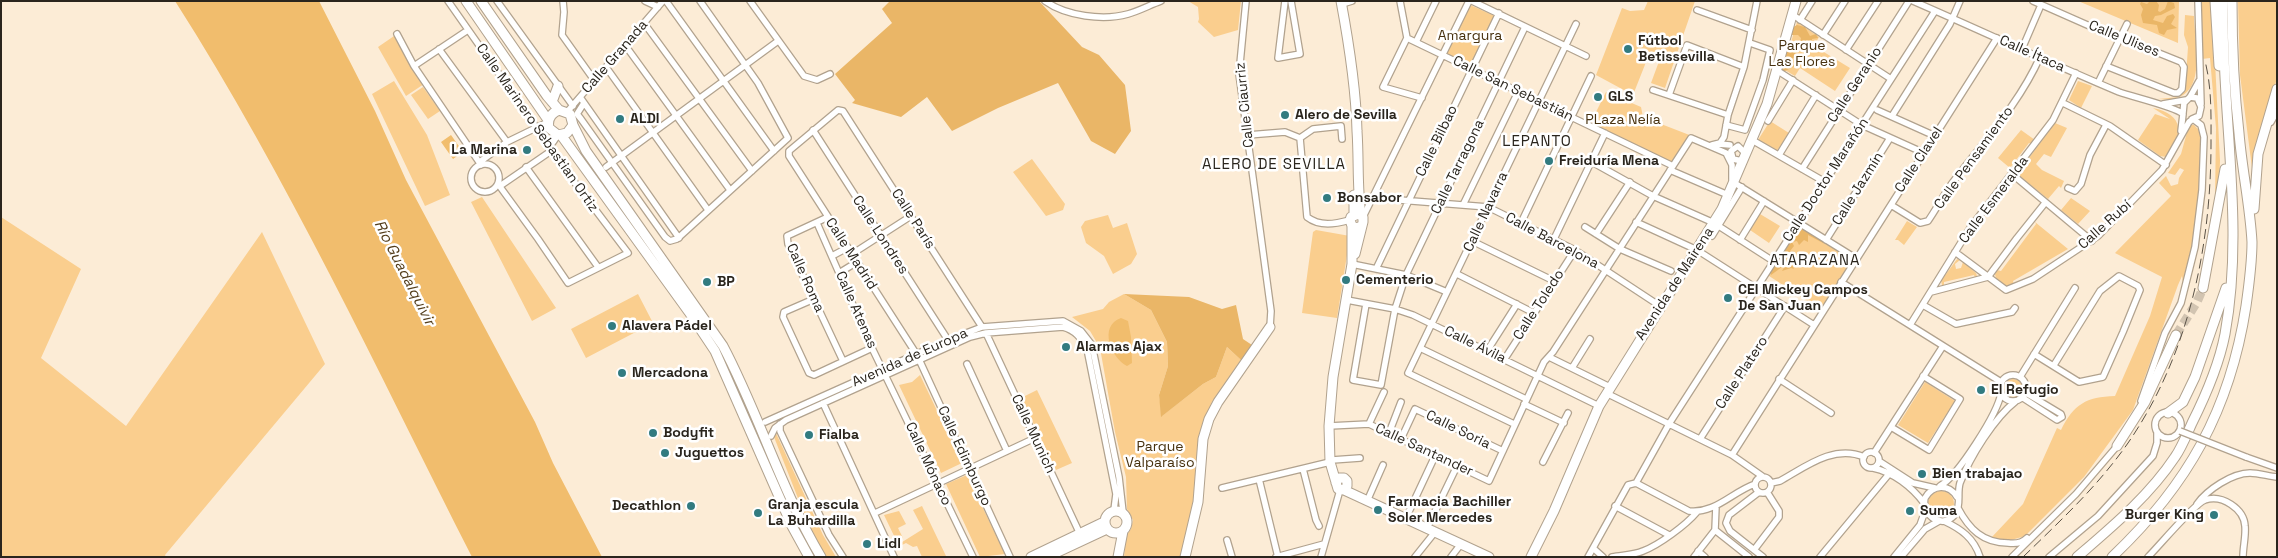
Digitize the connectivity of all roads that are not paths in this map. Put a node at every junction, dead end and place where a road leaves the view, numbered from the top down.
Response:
1 (448, 1) edge
2 (466, 1) edge
3 (481, 1) edge
4 (497, 1) edge
5 (563, 1) edge
6 (645, 1) edge
7 (664, 1) edge
8 (700, 1) edge
9 (750, 1) edge
10 (1045, 1) edge
11 (1161, 1) edge
12 (1246, 1) edge
13 (1285, 1) edge
14 (1291, 1) edge
15 (1352, 1) edge
16 (1400, 1) edge
17 (1436, 1) edge
18 (1470, 1) edge
19 (1757, 1) edge
20 (1796, 1) edge
21 (1812, 1) edge
22 (1845, 1) edge
23 (1878, 1) edge
24 (1909, 1) edge
25 (1913, 1) edge
26 (1960, 1) edge
27 (2033, 1) edge
28 (2198, 1) edge
29 (2215, 1) edge
30 (2223, 1) edge
31 (2232, 1) edge
32 (1340, 2) edge
33 (2041, 4) junction
34 (658, 7) junction
35 (1697, 10) dead end
36 (1935, 11) junction
37 (1499, 14) junction
38 (1796, 17) junction
39 (1953, 19) junction
40 (644, 22) junction
41 (1576, 24) dead end
42 (2127, 24) dead end
43 (1525, 27) junction
44 (468, 30) junction
45 (1752, 30) junction
46 (398, 34) dead end
47 (1823, 35) junction
48 (1407, 38) junction
49 (1997, 38) junction
50 (2119, 38) junction
51 (778, 41) junction
52 (1416, 42) junction
53 (1750, 43) junction
54 (625, 46) junction
55 (1566, 46) junction
56 (2022, 49) junction
57 (439, 50) junction
58 (1846, 50) junction
59 (1442, 55) junction
60 (1586, 56) dead end
61 (2040, 56) junction
62 (1869, 64) junction
63 (746, 65) junction
64 (414, 66) junction
65 (1744, 66) junction
66 (2106, 66) junction
67 (606, 68) junction
68 (1472, 69) junction
69 (1778, 71) junction
70 (2076, 73) junction
71 (830, 74) dead end
72 (2200, 74) junction
73 (1591, 76) dead end
74 (1891, 79) junction
75 (594, 80) junction
76 (1793, 80) junction
77 (723, 81) junction
78 (1499, 82) junction
79 (2098, 83) junction
80 (558, 86) junction
81 (2277, 89) edge
82 (1653, 90) dead end
83 (1518, 92) junction
84 (1669, 95) junction
85 (1816, 95) junction
86 (580, 97) junction
87 (700, 98) junction
88 (1422, 98) junction
89 (2188, 99) junction
90 (552, 102) junction
91 (1539, 102) junction
92 (584, 103) junction
93 (2063, 103) junction
94 (2153, 104) junction
95 (2201, 104) junction
96 (2165, 107) junction
97 (566, 109) junction
98 (1839, 110) junction
99 (1877, 110) dead end
100 (2277, 111) edge
101 (2183, 114) junction
102 (676, 115) junction
103 (1728, 115) junction
104 (2226, 115) junction
105 (1892, 116) junction
106 (1572, 118) junction
107 (2193, 119) junction
108 (548, 121) junction
109 (1768, 121) dead end
110 (573, 125) junction
111 (1862, 125) junction
112 (2106, 125) junction
113 (535, 127) junction
114 (1726, 128) junction
115 (813, 130) junction
116 (653, 132) junction
117 (1604, 133) junction
118 (2181, 133) junction
119 (560, 135) junction
120 (1248, 135) junction
121 (1935, 136) junction
122 (1300, 138) junction
123 (1890, 138) junction
124 (1342, 139) dead end
125 (1752, 140) junction
126 (507, 142) junction
127 (1721, 142) junction
128 (2261, 142) junction
129 (1709, 144) junction
130 (2228, 144) junction
131 (1733, 146) junction
132 (550, 149) junction
133 (774, 152) junction
134 (1924, 153) junction
135 (1779, 155) junction
136 (621, 156) junction
137 (1735, 156) junction
138 (612, 162) junction
139 (1592, 162) junction
140 (481, 163) junction
141 (2166, 165) junction
142 (606, 167) dead end
143 (526, 168) junction
144 (1671, 168) junction
145 (1802, 169) junction
146 (752, 170) junction
147 (2012, 175) junction
148 (1630, 182) junction
149 (1825, 182) junction
150 (499, 185) junction
151 (1742, 187) junction
152 (1730, 188) junction
153 (2068, 188) dead end
154 (730, 190) junction
155 (1654, 196) junction
156 (1374, 198) junction
157 (1408, 201) junction
158 (1764, 201) junction
159 (2045, 203) junction
160 (1440, 204) junction
161 (1891, 204) junction
162 (1463, 205) junction
163 (1488, 207) junction
164 (708, 210) junction
165 (911, 216) junction
166 (828, 217) junction
167 (1357, 220) junction
168 (1636, 222) junction
169 (1798, 222) junction
170 (817, 223) junction
171 (1521, 223) junction
172 (1716, 225) junction
173 (1586, 228) dead end
174 (1596, 234) junction
175 (881, 235) junction
176 (1712, 236) dead end
177 (678, 238) junction
178 (1554, 239) junction
179 (1740, 240) junction
180 (1826, 240) junction
181 (1472, 241) junction
182 (2092, 241) junction
183 (2252, 244) junction
184 (847, 248) junction
185 (1620, 249) junction
186 (1575, 250) junction
187 (1697, 250) junction
188 (1955, 252) junction
189 (852, 254) junction
190 (832, 256) junction
191 (1856, 259) junction
192 (1773, 261) junction
193 (857, 262) junction
194 (1352, 264) junction
195 (598, 267) junction
196 (1376, 269) junction
197 (1606, 270) junction
198 (1671, 271) dead end
199 (839, 273) junction
200 (1456, 274) junction
201 (2231, 274) junction
202 (1406, 275) junction
203 (1988, 278) junction
204 (1554, 281) junction
205 (1841, 282) junction
206 (1757, 288) junction
207 (2075, 288) dead end
208 (2203, 288) tunnel mouth
209 (1447, 292) junction
210 (1931, 292) junction
211 (814, 299) junction
212 (1347, 300) junction
213 (1366, 304) junction
214 (1517, 304) junction
215 (1923, 305) junction
216 (1660, 306) junction
217 (1785, 306) junction
218 (2015, 308) dead end
219 (1395, 309) junction
220 (1534, 313) junction
221 (1433, 325) junction
222 (1814, 325) junction
223 (1910, 325) junction
224 (1270, 327) joint
225 (719, 328) dead end
226 (984, 330) junction
227 (2176, 335) tunnel mouth
228 (1590, 339) dead end
229 (948, 340) junction
230 (1943, 346) junction
231 (872, 348) junction
232 (1420, 348) junction
233 (1486, 351) junction
234 (2034, 354) junction
235 (1549, 356) junction
236 (918, 358) junction
237 (730, 359) junction
238 (1504, 360) junction
239 (843, 361) junction
240 (967, 364) dead end
241 (2054, 365) junction
242 (1572, 368) junction
243 (886, 372) junction
244 (1538, 375) junction
245 (1923, 376) junction
246 (2020, 377) junction
247 (1779, 379) junction
248 (2001, 382) junction
249 (1608, 390) junction
250 (1384, 392) dead end
251 (2000, 393) junction
252 (2024, 395) junction
253 (1525, 401) junction
254 (2016, 401) junction
255 (1401, 402) dead end
256 (823, 403) junction
257 (1599, 406) junction
258 (2168, 412) junction
259 (1568, 413) dead end
260 (1831, 413) dead end
261 (765, 422) dead end
262 (1564, 423) junction
263 (780, 424) junction
264 (1369, 424) junction
265 (1514, 424) junction
266 (1669, 424) junction
267 (1329, 426) junction
268 (1891, 427) junction
269 (2180, 430) junction
270 (2157, 432) junction
271 (1390, 433) junction
272 (771, 436) dead end
273 (1034, 438) junction
274 (1401, 439) junction
275 (1700, 439) junction
276 (2117, 446) junction
277 (1007, 451) junction
278 (1503, 451) junction
279 (1874, 453) junction
280 (1732, 455) junction
281 (1435, 456) junction
282 (1864, 457) junction
283 (1360, 458) dead end
284 (1331, 459) junction
285 (1878, 461) junction
286 (1543, 462) dead end
287 (1383, 465) dead end
288 (1457, 466) junction
289 (1873, 468) junction
290 (2277, 468) edge
291 (969, 469) junction
292 (1303, 469) junction
293 (1888, 474) junction
294 (1762, 476) junction
295 (2277, 477) edge
296 (1259, 479) junction
297 (1636, 483) junction
298 (1771, 483) junction
299 (937, 484) junction
300 (1755, 484) junction
301 (1342, 485) junction
302 (1222, 488) dead end
303 (1937, 488) junction
304 (1759, 492) junction
305 (1767, 492) junction
306 (1364, 497) junction
307 (1957, 497) junction
308 (2072, 498) junction
309 (1924, 503) junction
310 (1614, 506) junction
311 (1716, 506) junction
312 (1958, 508) junction
313 (2192, 509) junction
314 (1925, 510) junction
315 (1119, 511) junction
316 (1697, 512) junction
317 (875, 513) junction
318 (1406, 518) junction
319 (1942, 521) junction
320 (1319, 526) dead end
321 (1108, 528) junction
322 (1431, 530) junction
323 (1715, 530) junction
324 (1123, 531) junction
325 (1080, 534) junction
326 (1669, 535) junction
327 (1227, 540) dead end
328 (1324, 544) junction
329 (1461, 544) junction
330 (1118, 546) junction
331 (1593, 548) junction
332 (1754, 550) junction
333 (1698, 551) junction
334 (1641, 554) edge
335 (1535, 555) edge
336 (809, 557) edge
337 (821, 557) edge
338 (843, 557) edge
339 (894, 557) edge
340 (973, 557) edge
341 (1010, 557) edge
342 (1031, 557) edge
343 (1047, 557) edge
344 (1118, 557) edge
345 (1185, 557) edge
346 (1232, 557) edge
347 (1277, 557) edge
348 (1321, 557) edge
349 (1415, 557) edge
350 (1451, 557) edge
351 (1489, 557) edge
352 (1588, 557) edge
353 (1603, 557) edge
354 (1614, 557) edge
355 (1694, 557) edge
356 (1705, 557) edge
357 (1750, 557) edge
358 (1763, 557) edge
359 (1820, 557) edge
360 (1894, 557) edge
361 (1901, 557) edge
362 (1980, 557) edge
363 (2012, 557) edge
364 (2049, 557) edge
365 (2077, 557) edge
366 (2112, 557) edge
367 (2148, 557) edge
368 (2242, 557) edge

1 - 44 street, Calle Marinero Sebastian Ortiz
2 - 108 main road
3 - 90 main road
4 - 80 street
5 - 75 street
6 - 34 street
7 - 34 street, Calle Granada
7 - 77 street
8 - 63 street
9 - 51 street
10 - 11 street
12 - 120 street, Calle Ciaurriz
13 - 14 street
15 - 32 street
16 - 48 street
17 - 52 street
18 - 37 street
18 - 59 street
19 - 45 street
20 - 38 main road, Avenida de Mairena
21 - 38 street
22 - 47 street
23 - 58 street
24 - 62 street, Calle Geranio
25 - 36 street, Calle Ítaca
26 - 39 street
27 - 33 street, Calle Ulises
28 - 72 street
29 - 104 main road
30 - 104 main road
31 - 183 main road
32 - 167 main road
33 - 50 street, Calle Ulises
33 - 56 street
34 - 40 street, Calle Granada
35 - 45 street
36 - 39 street, Calle Ítaca
36 - 74 street, Calle Doctor Marañón
37 - 43 street
37 - 68 street, Calle Bilbao
38 - 47 street
38 - 69 main road, Avenida de Mairena
39 - 49 street, Calle Ítaca
39 - 105 street
40 - 54 street, Calle Granada
40 - 87 street
41 - 55 street, Calle Navarra
42 - 50 street
43 - 55 street
43 - 78 street, Calle Tarragona
44 - 57 street
44 - 113 street, Calle Marinero Sebastian Ortiz
45 - 53 street
46 - 64 street
47 - 58 street
48 - 52 street, Calle San Sebastián
48 - 88 street
49 - 56 street, Calle Ítaca
49 - 121 street, Calle Clavel
50 - 66 street
50 - 66 street, Calle Ulises
51 - 63 street
51 - 71 street
52 - 59 street, Calle San Sebastián
53 - 65 street
53 - 114 street
54 - 67 street, Calle Granada
54 - 102 street
55 - 60 street
55 - 91 street, Calle Navarra
56 - 61 street, Calle Ítaca
57 - 64 street
57 - 126 street
58 - 62 street
59 - 68 street, Calle San Sebastián
59 - 88 street
61 - 70 street, Calle Ítaca
61 - 161 street, Calle Pensamiento
62 - 74 street
62 - 98 street, Calle Geranio
63 - 77 street
63 - 133 street
64 - 140 street
65 - 84 street
65 - 103 street
66 - 79 street
67 - 75 street, Calle Granada
67 - 116 street
68 - 78 street, Calle San Sebastián
68 - 157 street, Calle Bilbao
69 - 76 street
69 - 125 main road, Avenida de Mairena
70 - 79 street, Calle Ítaca
70 - 93 street, Calle Esmeralda
72 - 89 street
72 - 95 street
73 - 106 street
74 - 111 street, Calle Doctor Marañón
75 - 86 street, Calle Granada
76 - 85 street
76 - 109 street
77 - 87 street
77 - 133 street
78 - 83 street, Calle San Sebastián
78 - 160 street, Calle Tarragona
79 - 94 street, Calle Ítaca
80 - 90 main road
80 - 97 street
81 - 128 main road
82 - 84 street
83 - 91 street, Calle San Sebastián
83 - 162 street
84 - 103 street
85 - 98 street
85 - 135 street
86 - 92 street
86 - 97 street, Calle Granada
87 - 102 street
87 - 146 street
88 - 156 street
89 - 94 street, Calle Ítaca
89 - 95 street
89 - 101 street
90 - 97 main road
91 - 106 street, Calle San Sebastián
91 - 163 street, Calle Navarra
92 - 136 street
92 - 138 street
93 - 112 street
93 - 147 street, Calle Esmeralda
94 - 96 street, Calle Ítaca
95 - 107 street
96 - 101 street, Calle Ítaca
96 - 118 street
97 - 108 main road
97 - 110 main road
98 - 111 street
98 - 145 street, Calle Geranio
99 - 105 street
100 - 128 street
101 - 107 street
101 - 118 street, Calle Rubí
102 - 116 street
102 - 154 street
103 - 114 street
104 - 130 main road
105 - 121 street
106 - 117 street, Calle San Sebastián
106 - 171 street
107 - 118 street, Calle Rubí
107 - 276 street
108 - 113 street
108 - 119 main road
110 - 119 main road
110 - 237 main road
111 - 123 street
111 - 149 street, Calle Doctor Marañón
112 - 141 street
112 - 153 street
113 - 126 street
113 - 132 street, Calle Marinero Sebastian Ortiz
114 - 127 street
114 - 131 street
115 - 165 street, Calle París
115 - 166 street, Calle Madrid
115 - 175 street, Calle Londres
116 - 136 street
116 - 164 street
117 - 139 street
117 - 144 street, Calle San Sebastián
118 - 141 street, Calle Rubí
119 - 132 street
119 - 336 main road
120 - 122 street
120 - 224 street, Calle Ciaurriz
121 - 134 street, Calle Clavel
122 - 124 street
122 - 167 street
123 - 134 street
123 - 180 street, Calle Jazmín
125 - 135 street
125 - 137 main road, Avenida de Mairena
126 - 140 street
127 - 129 street
127 - 131 street
127 - 137 street
128 - 183 main road
129 - 137 street
129 - 144 street
130 - 201 main road
130 - 208 main road
131 - 137 street
131 - 137 street
132 - 143 street
132 - 195 street, Calle Marinero Sebastian Ortiz
133 - 146 street
134 - 161 street, Calle Clavel
135 - 145 street
136 - 138 street
136 - 177 street
137 - 152 main road, Avenida de Mairena
137 - 152 street
138 - 142 street
138 - 177 street
139 - 148 street
139 - 178 street
140 - 150 street
140 - 150 street
141 - 182 street, Calle Rubí
143 - 150 street
143 - 195 street
144 - 152 street, Calle San Sebastián
144 - 155 street
145 - 149 street
146 - 154 street
147 - 159 street
147 - 188 street, Calle Esmeralda
148 - 155 street
148 - 174 street
149 - 169 street, Calle Doctor Marañón
150 - 195 street
151 - 152 street, Calle San Sebastián
151 - 158 street, Calle San Sebastián
151 - 172 street
152 - 172 main road, Avenida de Mairena
154 - 164 street
155 - 168 street
155 - 172 street
156 - 157 street, Calle Barcelona
156 - 167 street
157 - 160 street, Calle Barcelona
157 - 196 street, Calle Bilbao
158 - 169 street, Calle San Sebastián
158 - 179 street
159 - 182 street
159 - 203 street
160 - 162 street, Calle Barcelona
160 - 202 street, Calle Tarragona
161 - 191 street, Calle Clavel
162 - 163 street, Calle Barcelona
163 - 171 street, Calle Barcelona
163 - 181 street, Calle Navarra
164 - 177 street
165 - 175 street
165 - 226 street, Calle París
166 - 170 street, Calle Roma
166 - 184 street, Calle Madrid
167 - 194 main road
168 - 185 street
168 - 187 street
169 - 180 street, Calle San Sebastián
169 - 192 street, Calle Doctor Marañón
170 - 190 street, Calle Atenas
170 - 211 street, Calle Roma
171 - 178 street, Calle Barcelona
172 - 176 street
172 - 179 street
172 - 187 main road, Avenida de Mairena
173 - 174 street
174 - 185 street
175 - 189 street
175 - 229 street, Calle Londres
178 - 186 street, Calle Barcelona
179 - 192 street
180 - 191 street, Calle San Sebastián
181 - 200 street, Calle Navarra
181 - 204 street
182 - 203 street, Calle Rubí
183 - 366 main road
184 - 189 street, Calle Madrid
184 - 190 street
185 - 197 street
185 - 198 street
186 - 197 street, Calle Barcelona
186 - 204 street, Calle Toledo
187 - 206 street
187 - 216 main road, Avenida de Mairena
188 - 203 street
188 - 210 street, Calle Esmeralda
189 - 193 street, Calle Madrid
190 - 199 street, Calle Atenas
191 - 205 street, Calle Clavel
192 - 206 street, Calle Doctor Marañón
193 - 199 street
193 - 236 street, Calle Madrid
194 - 196 street
194 - 212 main road
196 - 202 street
197 - 216 street, Calle Barcelona
197 - 235 street
199 - 231 street, Calle Atenas
200 - 209 street, Calle Navarra
200 - 214 street
201 - 258 main road
201 - 365 main road
202 - 209 street
202 - 219 street, Calle Tarragona
203 - 210 street
204 - 220 street, Calle Toledo
205 - 222 street, Calle Clavel
205 - 223 street
206 - 217 street
206 - 266 street, Calle Doctor Marañón
207 - 234 street
209 - 221 street, Calle Navarra
210 - 215 street, Calle Esmeralda
211 - 239 street, Calle Roma
211 - 239 street
212 - 213 street, Calle Ávila
212 - 267 main road
213 - 219 street, Calle Ávila
213 - 219 street, Calle Tarragona
214 - 220 street
214 - 233 street
215 - 218 street
215 - 223 street, Calle Esmeralda
216 - 249 main road, Avenida de Mairena
217 - 222 street
217 - 275 street, Calle Platero
219 - 221 street, Calle Ávila
220 - 238 street, Calle Toledo
221 - 232 street, Calle Navarra
221 - 233 street, Calle Ávila
222 - 247 street, Calle Clavel
223 - 230 street
224 - 345 main road
225 - 237 main road
226 - 229 street, Avenida de Europa
226 - 236 street, Avenida de Europa
226 - 273 street, Calle Munich
226 - 315 street, Avenida de Europa
227 - 276 main road
228 - 242 street
229 - 236 street, Avenida de Europa
230 - 245 street
230 - 248 street
231 - 239 street
231 - 243 street, Calle Atenas
232 - 253 street
232 - 265 street, Calle Navarra
233 - 238 street, Calle Ávila
234 - 241 street
234 - 246 street
235 - 242 street
235 - 244 street
236 - 243 street, Avenida de Europa
236 - 291 street, Calle Edimburgo
237 - 337 main road
238 - 244 street, Calle Ávila
240 - 277 street
241 - 241 street
242 - 249 street
243 - 256 street, Avenida de Europa
243 - 261 street, Avenida de Europa
243 - 299 street, Calle Mónaco
244 - 253 street
244 - 257 street, Calle Ávila
245 - 268 street
245 - 268 street
246 - 248 street
246 - 252 street
247 - 260 street
247 - 280 street, Calle Clavel
248 - 251 street
249 - 257 main road, Avenida de Mairena
249 - 266 street
250 - 264 street
251 - 254 street
251 - 303 street
252 - 252 street
252 - 254 street
253 - 262 street
253 - 265 street
254 - 307 street
255 - 271 street
256 - 263 street, Avenida de Europa
256 - 317 street
257 - 335 main road, Avenida de Mairena
258 - 269 street
258 - 270 street
259 - 262 street
262 - 286 street
263 - 272 street, Avenida de Europa
263 - 338 street
264 - 267 street, Calle Santander
264 - 271 street, Calle Santander
265 - 278 street
266 - 275 street
266 - 297 street, Calle Doctor Marañón
267 - 284 main road
268 - 279 street
269 - 270 street
269 - 290 street, bridge
270 - 364 street
271 - 274 street, Calle Santander
273 - 277 street
273 - 325 street, Calle Munich
274 - 278 street, Calle Soria
274 - 281 street, Calle Santander
275 - 280 street
276 - 308 street
277 - 291 street
278 - 288 street, Calle Santander
279 - 282 street
279 - 285 street
280 - 294 street
281 - 288 street, Calle Santander
281 - 318 street
282 - 289 street
282 - 298 street
283 - 284 street
284 - 292 street
284 - 301 main road
285 - 289 street
285 - 303 street
287 - 306 street
288 - 322 street
289 - 293 street
291 - 299 street
291 - 341 street, Calle Edimburgo
292 - 296 street
292 - 320 street
293 - 309 street
293 - 359 street
294 - 298 street
294 - 300 street
295 - 313 street
296 - 302 street
296 - 347 street
297 - 310 street, Calle Doctor Marañón
297 - 316 street
298 - 305 street
299 - 317 street
299 - 340 street, Calle Mónaco
300 - 304 street
300 - 311 street
301 - 306 main road
301 - 328 street
303 - 307 street
303 - 309 street
304 - 305 street
304 - 332 street
305 - 332 street
306 - 318 main road
307 - 312 street
308 - 312 street
308 - 363 street
309 - 314 street
310 - 326 street
310 - 331 street, Calle Doctor Marañón
311 - 316 street
311 - 323 street
312 - 319 street
313 - 367 street
313 - 368 street
314 - 319 street
314 - 360 street
315 - 321 main road
315 - 324 main road
316 - 326 street
317 - 339 street
318 - 322 main road
319 - 361 street
319 - 362 street
321 - 324 main road
321 - 325 main road
321 - 330 main road
321 - 343 main road
322 - 329 main road
322 - 349 street
323 - 333 street
323 - 357 street
324 - 330 main road
325 - 342 main road
326 - 334 street
327 - 346 street
328 - 347 street
328 - 348 street
329 - 350 street
329 - 351 main road
330 - 344 main road
331 - 352 street, Calle Doctor Marañón
331 - 353 street
332 - 358 street
333 - 355 street
333 - 356 street
334 - 354 street

